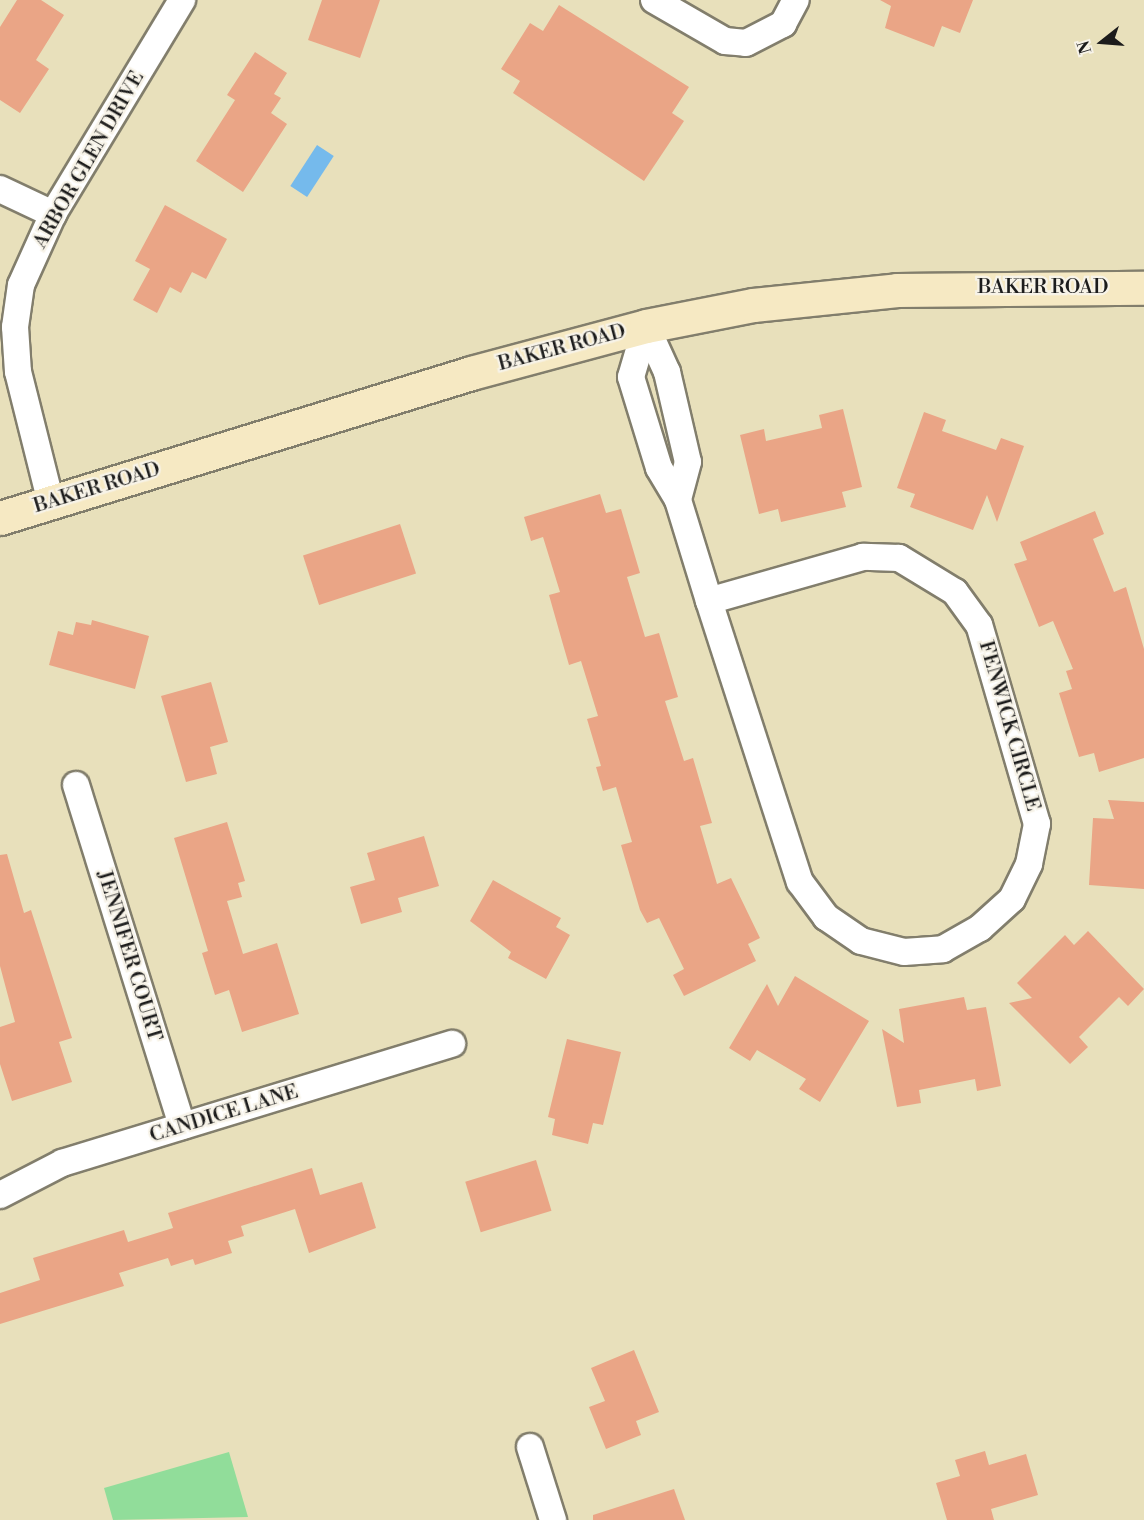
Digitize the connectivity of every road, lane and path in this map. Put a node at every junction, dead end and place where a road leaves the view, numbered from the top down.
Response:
1 (182, 0) edge
2 (654, 0) edge
3 (796, 0) edge
4 (0, 189) edge
5 (53, 214) junction
6 (1144, 288) edge
7 (646, 326) junction
8 (678, 500) junction
9 (51, 502) junction
10 (0, 518) edge
11 (709, 601) junction
12 (76, 785) dead end
13 (452, 1044) dead end
14 (182, 1126) junction
15 (0, 1195) edge
16 (530, 1447) dead end
17 (553, 1520) edge

1 - 5 street, ARBOR GLEN DRIVE
2 - 3 street
4 - 5 street
5 - 9 street, ARBOR GLEN DRIVE
6 - 7 main road, BAKER ROAD
7 - 8 street
7 - 8 street, FENWICK CIRCLE
7 - 9 main road, BAKER ROAD
8 - 11 street, FENWICK CIRCLE
9 - 10 main road, BAKER ROAD
11 - 11 street, FENWICK CIRCLE
12 - 14 street, JENNIFER COURT
13 - 14 street, CANDICE LANE
14 - 15 street, CANDICE LANE
16 - 17 street

